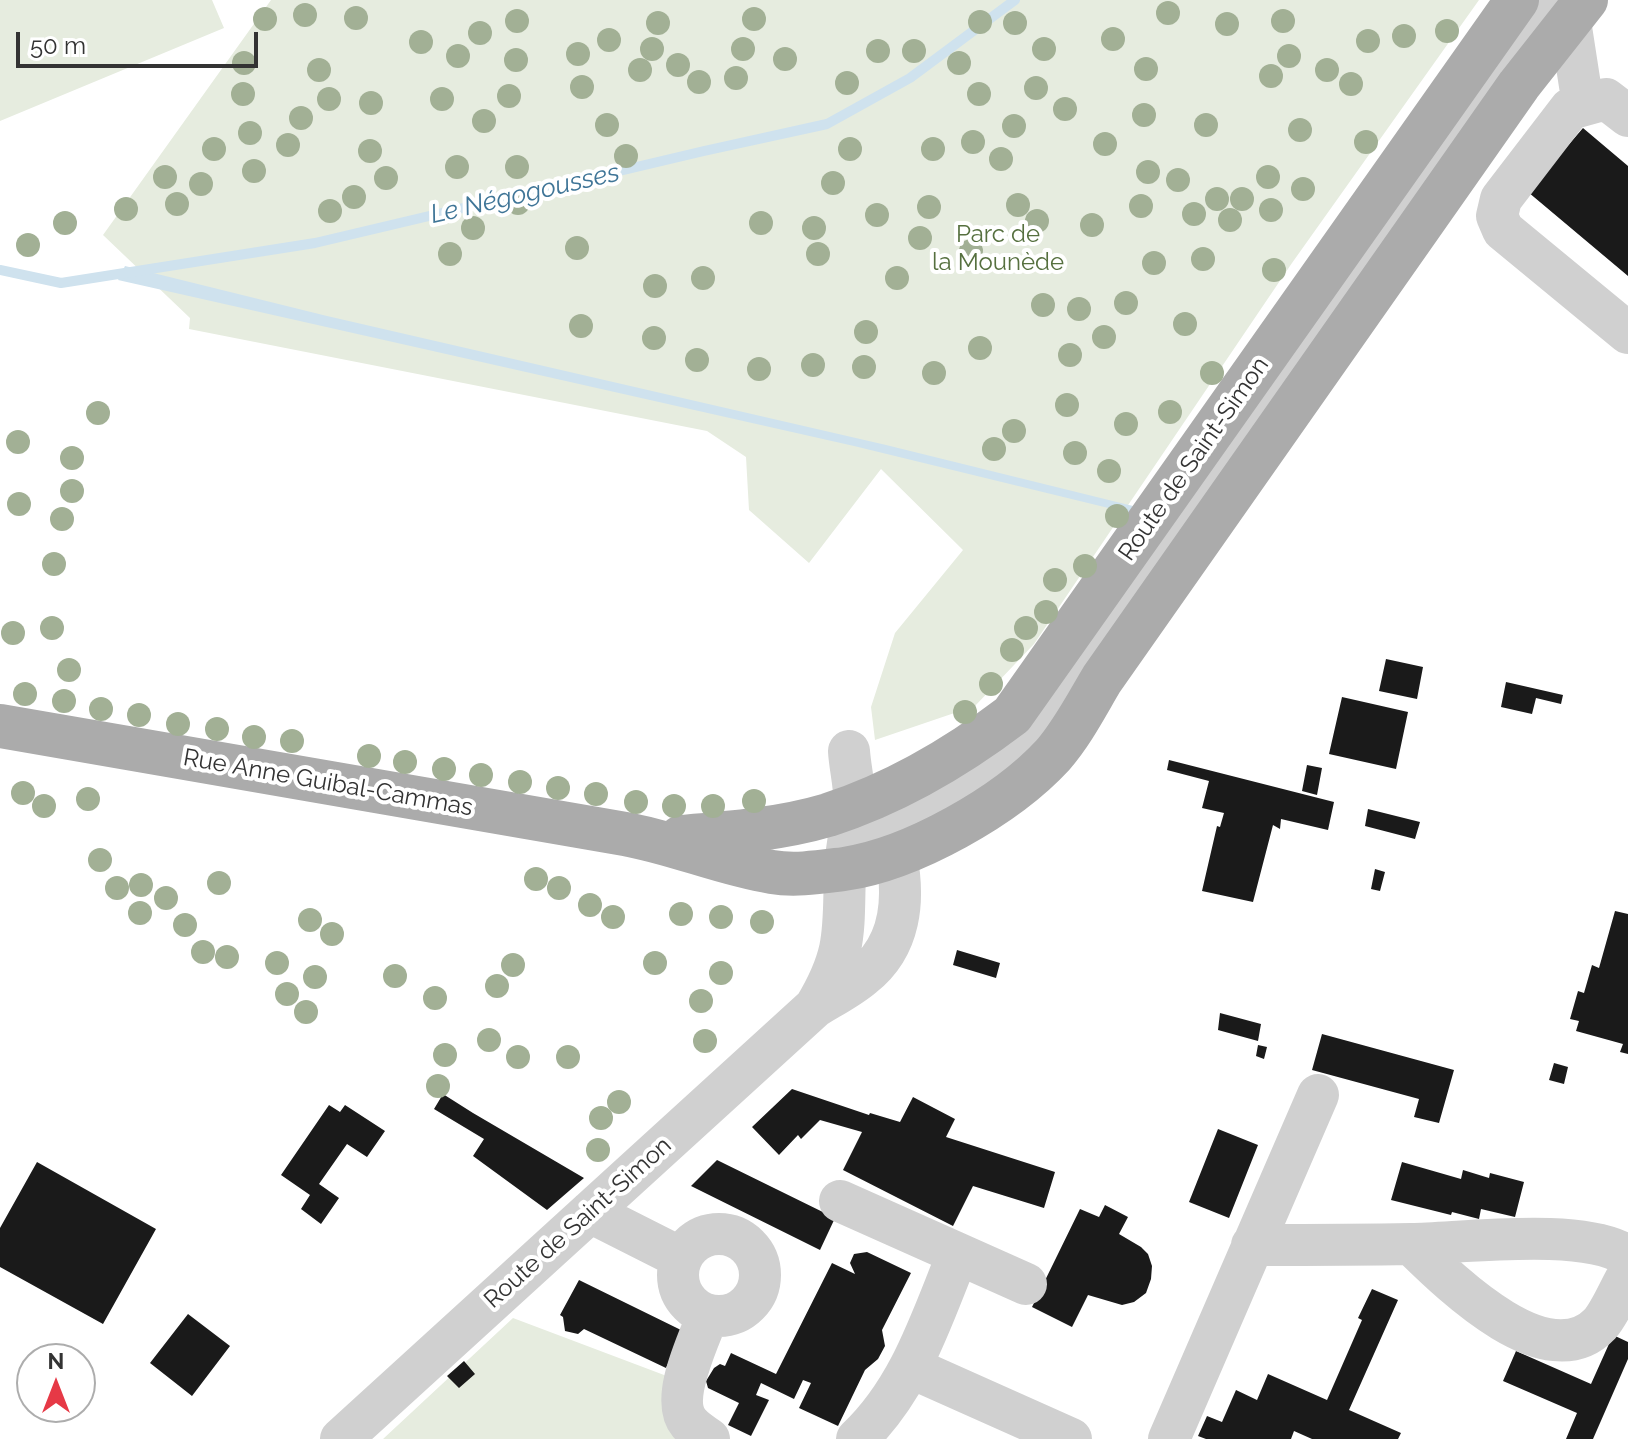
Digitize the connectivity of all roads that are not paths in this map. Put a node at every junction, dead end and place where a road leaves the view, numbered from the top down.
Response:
1 (1517, 0) edge
2 (1568, 7) edge
3 (1583, 105) junction
4 (1628, 116) edge
5 (1628, 333) edge
6 (1056, 708) junction
7 (0, 726) edge
8 (849, 751) dead end
9 (1007, 793) junction
10 (849, 836) junction
11 (655, 839) junction
12 (896, 855) junction
13 (815, 1007) junction
14 (1318, 1095) dead end
15 (840, 1201) dead end
16 (590, 1212) junction
17 (1411, 1244) junction
18 (1252, 1245) junction
19 (958, 1254) junction
20 (1628, 1256) edge
21 (681, 1258) junction
22 (1628, 1275) edge
23 (1026, 1284) dead end
24 (708, 1315) junction
25 (912, 1368) junction
26 (341, 1439) edge
27 (709, 1439) edge
28 (857, 1439) edge
29 (1071, 1439) edge
30 (1169, 1439) edge

1 - 10 main road, Route de Saint-Simon
2 - 3 street
2 - 6 street
2 - 9 main road
3 - 4 street
3 - 5 street
6 - 9 street
6 - 10 street
7 - 11 main road, Rue Anne Guibal-Cammas
8 - 10 street
9 - 12 main road
10 - 11 main road, Rue Anne Guibal-Cammas
10 - 11 main road, Rue Anne Guibal-Cammas
10 - 12 main road
10 - 13 street, Route de Saint-Simon
12 - 13 street, Route de Saint-Simon
13 - 16 street, Route de Saint-Simon
14 - 18 street
15 - 19 street
16 - 21 street
16 - 26 street, Route de Saint-Simon
17 - 18 street
17 - 20 street
17 - 22 street
18 - 30 street
19 - 23 street
19 - 25 street
21 - 24 street
21 - 24 street
24 - 27 street
25 - 28 street
25 - 29 street

